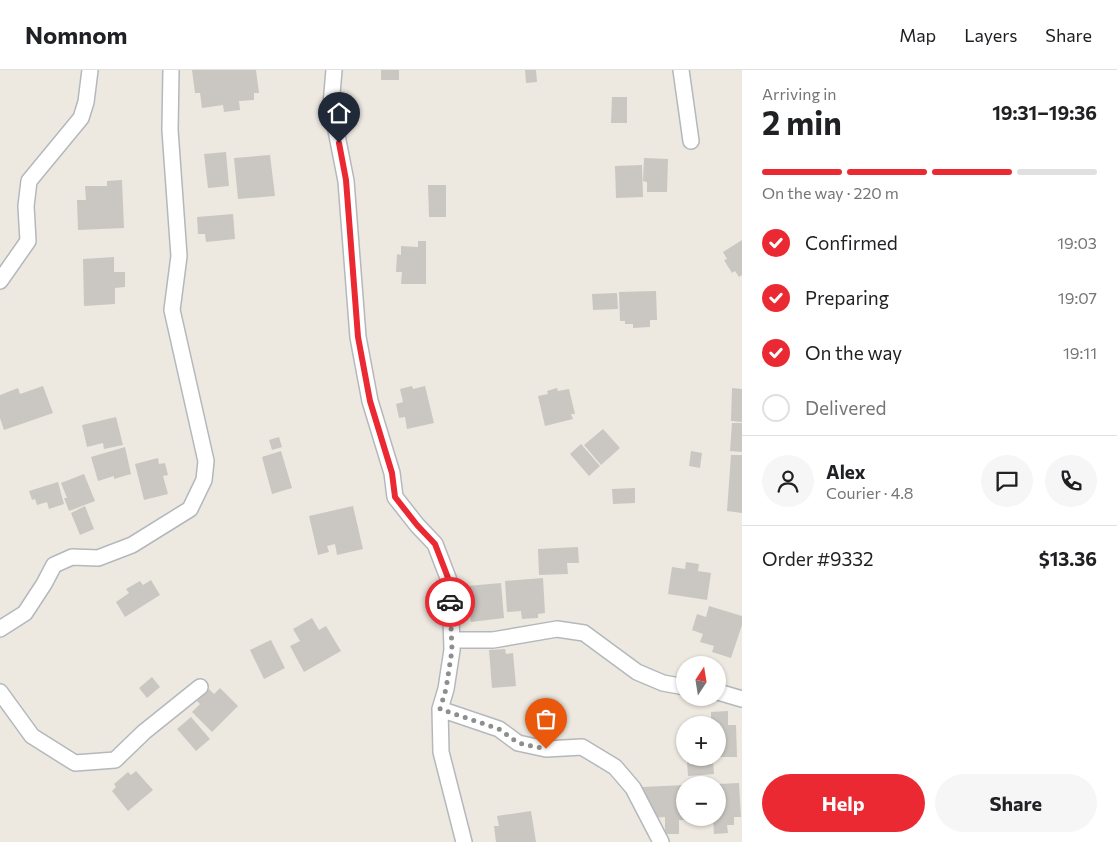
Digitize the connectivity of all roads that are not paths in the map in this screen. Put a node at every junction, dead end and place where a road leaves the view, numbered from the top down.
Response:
1 (90, 70) edge
2 (172, 70) edge
3 (334, 70) edge
4 (681, 70) edge
5 (691, 141) dead end
6 (0, 282) edge
7 (0, 629) edge
8 (452, 640) junction
9 (676, 685) edge
10 (200, 687) dead end
11 (0, 692) edge
12 (726, 694) edge
13 (742, 699) edge
14 (440, 709) junction
15 (464, 842) edge
16 (661, 842) edge

1 - 6 street
2 - 7 street
3 - 8 street
4 - 5 street
8 - 9 street
8 - 14 street
10 - 11 street
12 - 13 street
14 - 15 street
14 - 16 street

